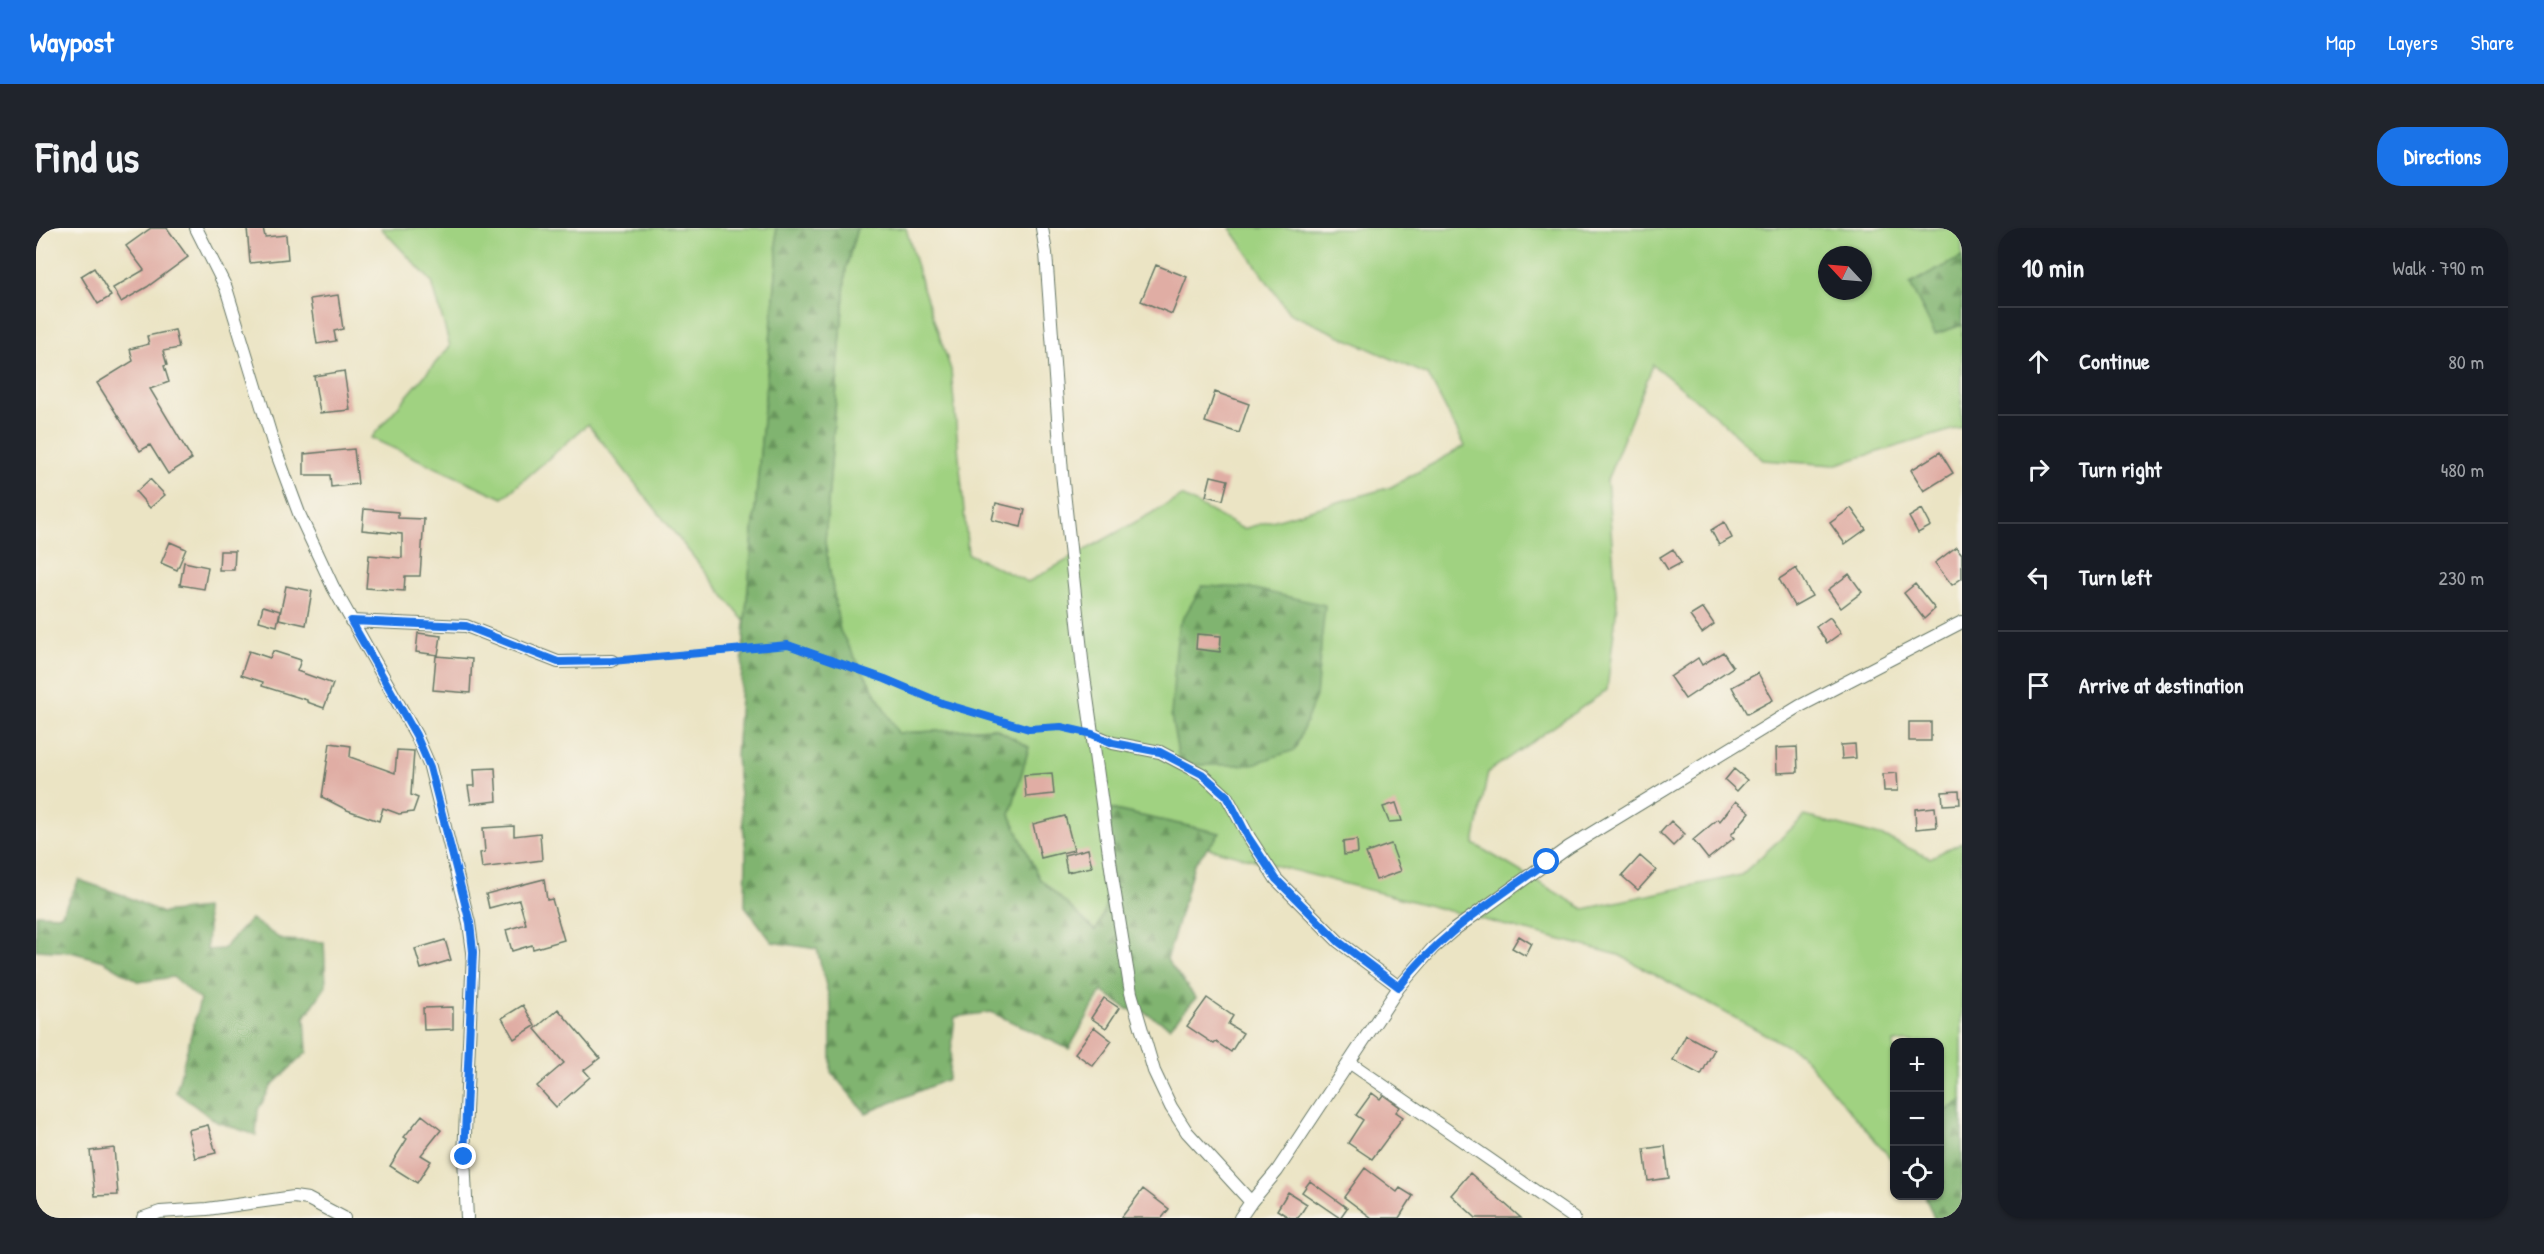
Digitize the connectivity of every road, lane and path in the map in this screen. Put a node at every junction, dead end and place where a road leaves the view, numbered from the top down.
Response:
1 (196, 228) edge
2 (1042, 228) edge
3 (351, 621) junction
4 (1962, 622) edge
5 (612, 661) joint
6 (1092, 734) junction
7 (1399, 987) junction
8 (1349, 1062) junction
9 (1251, 1202) junction
10 (143, 1218) edge
11 (345, 1218) edge
12 (467, 1218) edge
13 (1240, 1218) edge
14 (1574, 1218) edge

1 - 3 street
2 - 6 street
3 - 5 street
3 - 12 street
4 - 7 street
5 - 6 path
6 - 7 street
6 - 9 street
7 - 8 street
8 - 9 street
8 - 14 street
9 - 13 street
10 - 11 street

